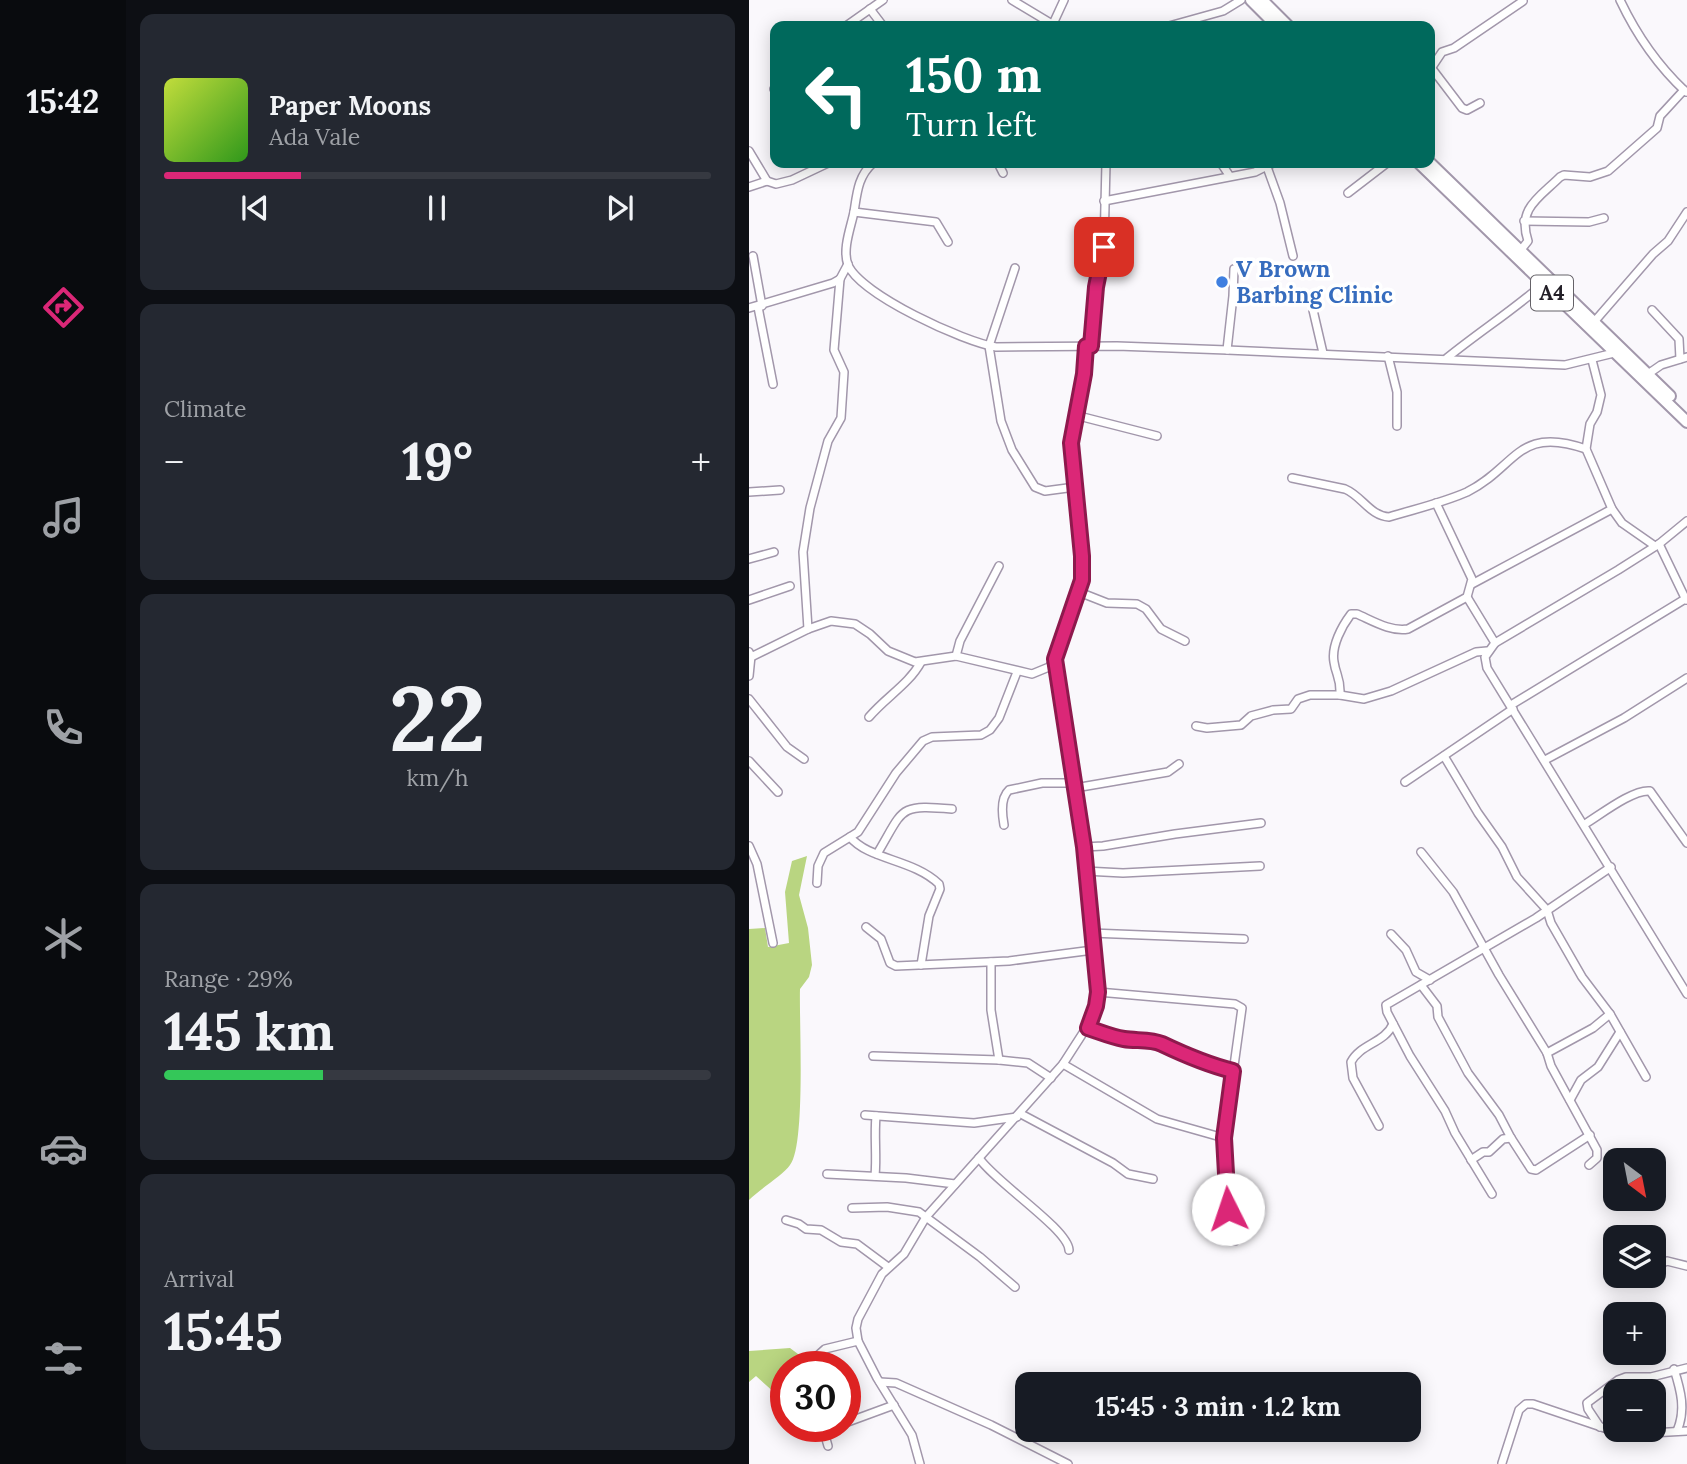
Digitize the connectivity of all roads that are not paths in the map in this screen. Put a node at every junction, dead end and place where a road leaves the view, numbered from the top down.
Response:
1 (883, 0) edge
2 (1012, 0) edge
3 (1063, 0) edge
4 (1241, 0) edge
5 (1251, 0) edge
6 (1262, 0) edge
7 (1620, 0) edge
8 (1523, 1) edge
9 (870, 9) junction
10 (853, 21) edge
11 (879, 21) edge
12 (1046, 21) edge
13 (1054, 21) edge
14 (1186, 21) edge
15 (1272, 21) edge
16 (1283, 21) edge
17 (1435, 62) edge
18 (1435, 72) edge
19 (1686, 91) edge
20 (1480, 103) dead end
21 (749, 150) edge
22 (817, 168) edge
23 (866, 168) edge
24 (1000, 168) edge
25 (1106, 168) edge
26 (1224, 168) edge
27 (1264, 168) edge
28 (1271, 168) edge
29 (1380, 168) edge
30 (1424, 168) edge
31 (1435, 168) edge
32 (1003, 173) dead end
33 (1229, 175) junction
34 (767, 181) junction
35 (749, 187) edge
36 (1347, 193) dead end
37 (1104, 201) junction
38 (854, 212) junction
39 (1687, 212) edge
40 (1604, 218) dead end
41 (1524, 221) junction
42 (948, 242) dead end
43 (1520, 251) junction
44 (753, 256) dead end
45 (1293, 256) dead end
46 (848, 264) junction
47 (1015, 268) dead end
48 (1234, 269) dead end
49 (840, 279) junction
50 (1543, 284) junction
51 (760, 306) junction
52 (749, 308) edge
53 (1313, 310) dead end
54 (1652, 310) dead end
55 (1594, 322) junction
56 (989, 346) junction
57 (1089, 346) junction
58 (1227, 349) junction
59 (1323, 353) junction
60 (1614, 353) junction
61 (1388, 356) junction
62 (1684, 358) edge
63 (1447, 359) junction
64 (1592, 360) junction
65 (1648, 374) junction
66 (773, 384) dead end
67 (1075, 415) junction
68 (1686, 417) edge
69 (1397, 426) dead end
70 (1157, 436) dead end
71 (1586, 449) junction
72 (1292, 478) dead end
73 (1075, 487) junction
74 (780, 490) dead end
75 (749, 492) edge
76 (1436, 503) junction
77 (1612, 509) junction
78 (1687, 521) edge
79 (1657, 545) junction
80 (774, 552) dead end
81 (749, 559) edge
82 (999, 566) dead end
83 (1472, 584) junction
84 (790, 586) dead end
85 (1079, 592) junction
86 (1467, 597) junction
87 (749, 600) edge
88 (1686, 601) edge
89 (808, 629) junction
90 (1185, 641) dead end
91 (1495, 643) junction
92 (1487, 651) junction
93 (750, 655) edge
94 (955, 656) junction
95 (1055, 659) junction
96 (921, 662) junction
97 (1017, 672) junction
98 (749, 676) edge
99 (1687, 678) edge
100 (1340, 695) junction
101 (749, 699) edge
102 (1512, 707) junction
103 (869, 716) dead end
104 (1196, 726) dead end
105 (1444, 756) junction
106 (804, 759) dead end
107 (1545, 760) junction
108 (749, 761) edge
109 (1179, 764) dead end
110 (1405, 782) dead end
111 (1075, 785) junction
112 (778, 792) dead end
113 (952, 809) dead end
114 (1261, 823) dead end
115 (1585, 824) junction
116 (1003, 825) dead end
117 (850, 837) junction
118 (1687, 843) edge
119 (749, 846) edge
120 (1084, 847) junction
121 (1421, 852) dead end
122 (877, 854) junction
123 (1260, 866) dead end
124 (1611, 867) junction
125 (1085, 871) junction
126 (817, 883) dead end
127 (1547, 910) junction
128 (866, 927) dead end
129 (1091, 933) junction
130 (1391, 934) dead end
131 (1244, 939) dead end
132 (773, 943) dead end
133 (1484, 949) junction
134 (1093, 950) junction
135 (991, 962) junction
136 (921, 965) junction
137 (1430, 980) junction
138 (1421, 985) junction
139 (1098, 992) junction
140 (1687, 992) edge
141 (1609, 1014) junction
142 (1393, 1024) junction
143 (1088, 1028) junction
144 (1620, 1032) junction
145 (1547, 1053) junction
146 (873, 1056) dead end
147 (999, 1060) junction
148 (1063, 1064) junction
149 (1233, 1071) junction
150 (1646, 1077) dead end
151 (1051, 1078) junction
152 (1570, 1100) junction
153 (865, 1115) dead end
154 (1019, 1115) junction
155 (876, 1116) junction
156 (1379, 1126) dead end
157 (1590, 1135) junction
158 (1224, 1138) junction
159 (1511, 1138) junction
160 (979, 1158) junction
161 (1471, 1160) junction
162 (1589, 1165) dead end
163 (827, 1174) dead end
164 (876, 1176) junction
165 (1153, 1179) dead end
166 (955, 1184) junction
167 (1492, 1194) dead end
168 (852, 1208) dead end
169 (926, 1217) junction
170 (786, 1220) dead end
171 (1235, 1241) dead end
172 (1069, 1250) dead end
173 (1666, 1261) edge
174 (1687, 1266) edge
175 (888, 1267) junction
176 (1014, 1287) dead end
177 (858, 1341) junction
178 (823, 1351) edge
179 (1687, 1368) edge
180 (1674, 1369) junction
181 (880, 1382) junction
182 (894, 1405) junction
183 (861, 1417) edge
184 (1601, 1427) junction
185 (1677, 1431) junction
186 (1687, 1431) edge
187 (827, 1442) edge
188 (828, 1446) dead end
189 (1502, 1463) edge
190 (921, 1464) edge
191 (1068, 1464) edge

1 - 9 street
2 - 12 street
3 - 13 street
4 - 14 street
5 - 15 highway
6 - 16 highway
7 - 19 street
8 - 17 street
9 - 10 street
9 - 11 street
18 - 20 street
19 - 41 street
21 - 34 street
22 - 34 street
23 - 38 street
24 - 32 street
25 - 37 street
26 - 33 street
27 - 33 street
28 - 45 street
29 - 36 street
30 - 50 highway, A4
31 - 43 highway, A4
33 - 37 street
34 - 35 street
37 - 57 street
38 - 42 street
38 - 46 street
39 - 55 street
40 - 41 street
41 - 43 street
43 - 55 highway, A4
44 - 51 street
46 - 49 street
46 - 56 street
47 - 56 street
48 - 58 street
49 - 51 street
49 - 89 street
50 - 60 highway, A4
50 - 63 street
51 - 52 street
51 - 66 street
53 - 59 street
54 - 62 street
55 - 65 highway, A4
56 - 57 street
56 - 73 street
57 - 58 street
57 - 67 street
58 - 59 street
59 - 61 street
60 - 64 street
60 - 68 highway, A4
61 - 63 street
61 - 69 street
62 - 65 street
63 - 64 street
64 - 71 street
65 - 68 highway, A4
67 - 70 street
67 - 73 street
71 - 76 street
71 - 77 street
72 - 76 street
73 - 85 street
74 - 75 street
76 - 83 street
77 - 79 street
77 - 83 street
78 - 79 street
79 - 88 street
79 - 91 street
80 - 81 street
82 - 94 street
83 - 86 street
84 - 87 street
85 - 90 street
85 - 95 street
86 - 91 street
86 - 100 street
88 - 102 street
89 - 93 street
89 - 96 street
91 - 92 street
92 - 100 street
92 - 102 street
93 - 98 street
94 - 96 street
94 - 97 street
95 - 97 street
95 - 111 street
96 - 103 street
97 - 117 street
99 - 107 street
100 - 104 street
101 - 106 street
102 - 105 street
102 - 107 street
105 - 110 street
105 - 127 street
107 - 115 street
108 - 112 street
109 - 111 street
111 - 116 street
111 - 120 street
113 - 122 street
114 - 120 street
115 - 118 street
115 - 124 street
117 - 122 street
117 - 126 street
119 - 132 street
120 - 125 street
121 - 133 street
122 - 136 street
123 - 125 street
124 - 127 street
124 - 140 street
125 - 129 street
127 - 133 street
127 - 141 street
128 - 136 street
129 - 131 street
129 - 134 street
130 - 137 street
133 - 137 street
133 - 145 street
134 - 135 street
134 - 139 street
135 - 136 street
135 - 147 street
137 - 138 street
138 - 142 street
138 - 159 street
139 - 143 street
139 - 149 street
141 - 144 street
141 - 145 street
142 - 156 street
142 - 161 street
143 - 148 street
143 - 149 street
144 - 150 street
144 - 152 street
145 - 152 street
146 - 147 street
147 - 151 street
148 - 151 street
148 - 158 street
149 - 158 street
151 - 154 street
152 - 157 street
153 - 155 street
154 - 155 street
154 - 160 street
154 - 165 street
155 - 164 street
157 - 159 street
157 - 162 street
158 - 171 street
159 - 161 street
160 - 166 street
160 - 172 street
161 - 167 street
163 - 164 street
164 - 166 street
166 - 169 street
168 - 169 street
169 - 175 street
169 - 176 street
170 - 175 street
173 - 174 street
175 - 177 street
177 - 178 street
177 - 181 street
179 - 180 street
180 - 184 street
180 - 185 street
181 - 182 street
181 - 191 street
182 - 183 street
182 - 190 street
184 - 185 street
184 - 189 street
185 - 186 street
187 - 188 street

